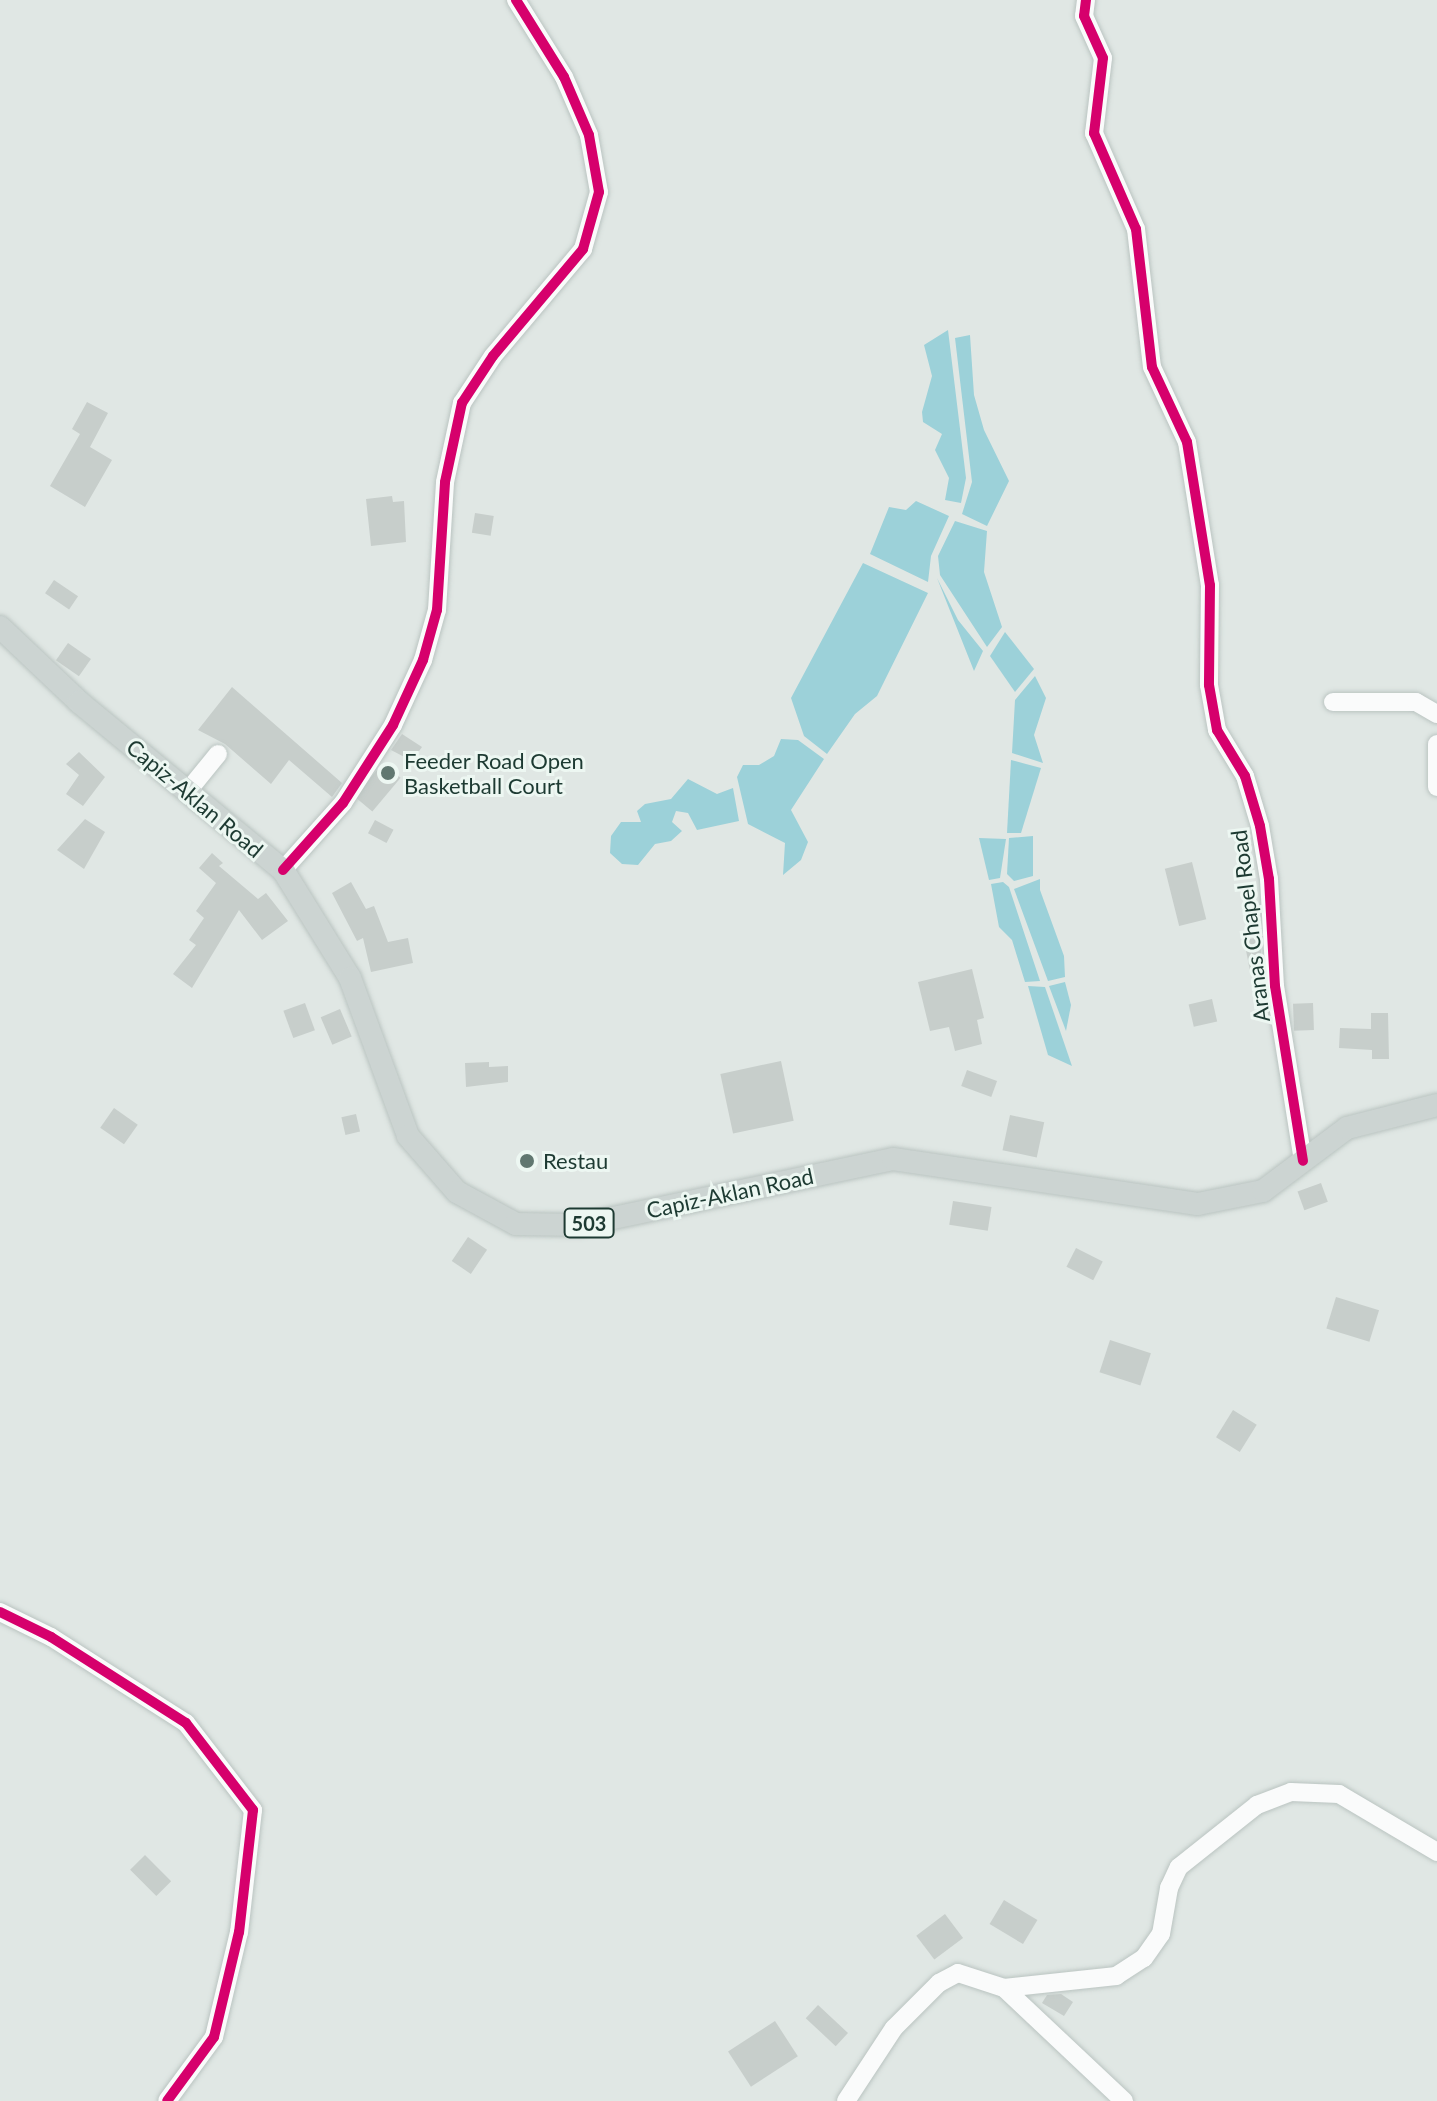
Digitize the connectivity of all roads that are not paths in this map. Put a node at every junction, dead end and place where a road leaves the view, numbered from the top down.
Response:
1 (516, 0) edge
2 (1086, 0) edge
3 (0, 627) edge
4 (1333, 702) dead end
5 (1437, 714) edge
6 (1437, 744) edge
7 (218, 754) dead end
8 (1437, 787) edge
9 (187, 792) junction
10 (283, 870) junction
11 (1437, 1105) edge
12 (1303, 1161) junction
13 (0, 1612) edge
14 (1437, 1852) edge
15 (1004, 1988) junction
16 (167, 2101) edge
17 (846, 2101) edge
18 (1124, 2101) edge

1 - 10 street
2 - 12 street, Aranas Chapel Road
3 - 9 main road, Capiz-Aklan Road / 503
4 - 5 street
6 - 8 street
7 - 9 street
9 - 10 main road, Capiz-Aklan Road / 503
10 - 12 main road, Capiz-Aklan Road / 503
11 - 12 main road, Capiz-Aklan Road / 503
13 - 16 street
14 - 15 street
15 - 17 street
15 - 18 street

